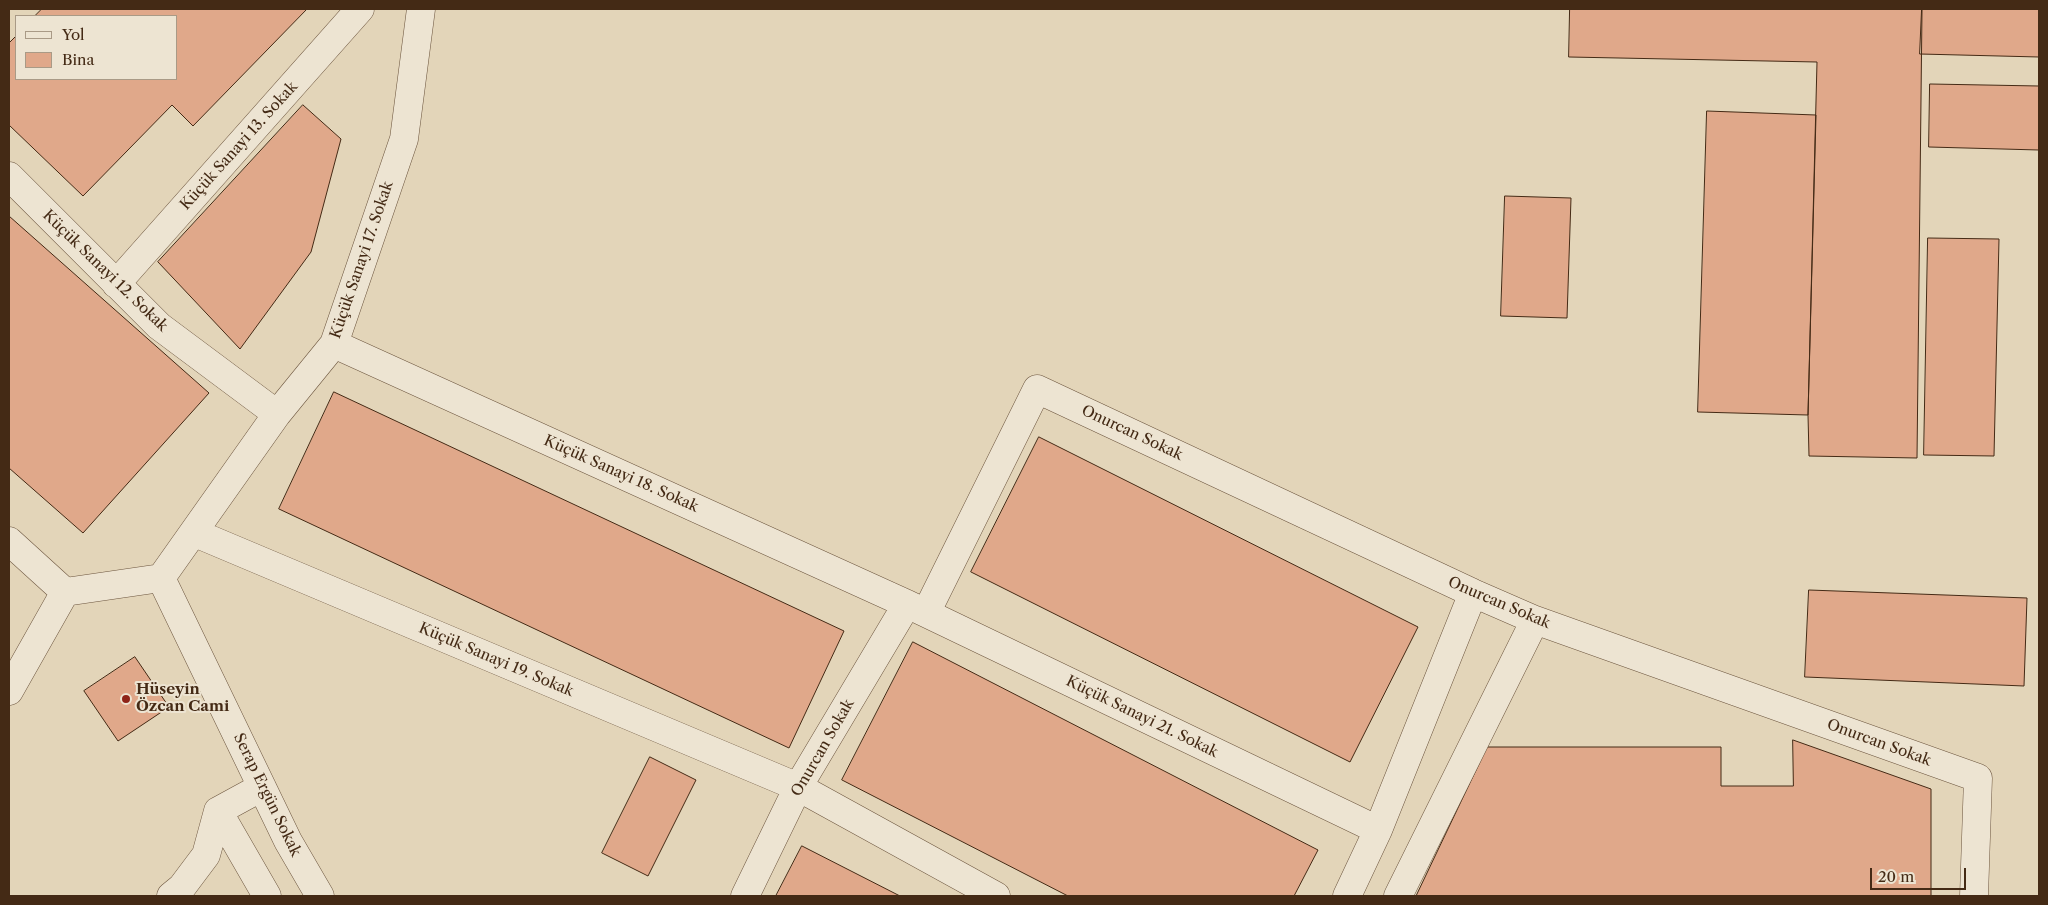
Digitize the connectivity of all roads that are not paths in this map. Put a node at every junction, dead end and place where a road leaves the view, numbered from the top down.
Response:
1 (360, 9) edge
2 (421, 9) edge
3 (9, 176) edge
4 (116, 284) junction
5 (334, 344) junction
6 (277, 414) junction
7 (194, 533) junction
8 (9, 541) edge
9 (161, 578) junction
10 (65, 592) junction
11 (1473, 593) junction
12 (917, 608) junction
13 (1535, 620) junction
14 (9, 691) edge
15 (262, 787) junction
16 (798, 787) junction
17 (218, 811) junction
18 (1378, 830) junction
19 (171, 896) edge
20 (267, 896) edge
21 (320, 896) edge
22 (745, 896) edge
23 (996, 896) edge
24 (1346, 896) edge
25 (1398, 896) edge
26 (1974, 896) edge

1 - 4 street, Küçük Sanayi 13. Sokak
2 - 5 street, Küçük Sanayi 17. Sokak
3 - 4 street, Küçük Sanayi 12. Sokak
4 - 6 street, Küçük Sanayi 12. Sokak
5 - 6 street, Küçük Sanayi 17. Sokak
5 - 12 street, Küçük Sanayi 18. Sokak
6 - 7 street, Küçük Sanayi 17. Sokak
7 - 9 street, Küçük Sanayi 17. Sokak
7 - 16 street, Küçük Sanayi 19. Sokak
8 - 10 street
9 - 10 street
9 - 15 street, Serap Ergün Sokak
10 - 14 street
11 - 12 street, Onurcan Sokak
11 - 13 street, Onurcan Sokak
11 - 18 street
12 - 16 street, Onurcan Sokak
12 - 18 street, Küçük Sanayi 21. Sokak
13 - 25 street
13 - 26 street, Onurcan Sokak
15 - 17 street
15 - 21 street, Serap Ergün Sokak
16 - 22 street, Onurcan Sokak
16 - 23 street, Küçük Sanayi 19. Sokak
17 - 19 street
17 - 20 street
18 - 24 street

